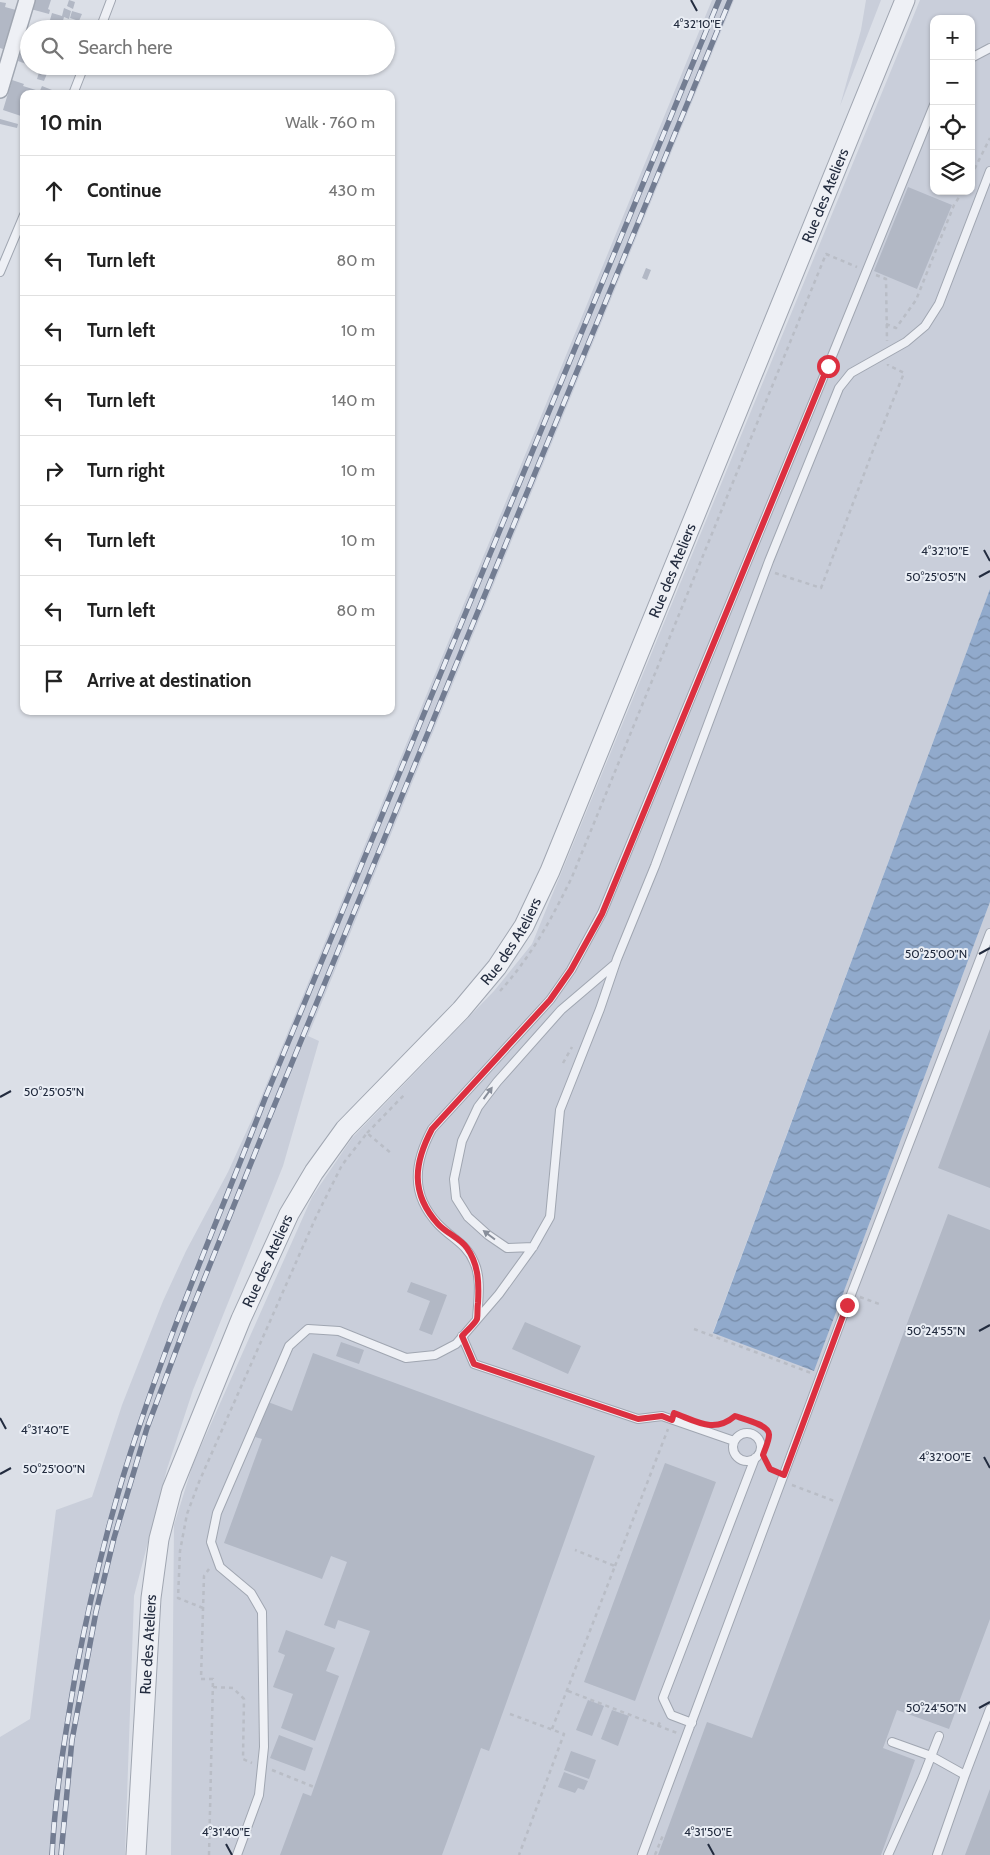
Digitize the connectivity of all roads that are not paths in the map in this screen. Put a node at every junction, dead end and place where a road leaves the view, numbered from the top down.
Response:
1 (28, 0) edge
2 (111, 0) edge
3 (905, 0) edge
4 (22, 20) edge
5 (103, 20) edge
6 (20, 26) edge
7 (990, 48) edge
8 (975, 56) edge
9 (80, 75) edge
10 (0, 90) edge
11 (75, 90) edge
12 (930, 115) edge
13 (990, 171) edge
14 (20, 224) edge
15 (0, 272) edge
16 (990, 933) edge
17 (615, 964) junction
18 (534, 1247) junction
19 (477, 1319) junction
20 (462, 1336) junction
21 (734, 1441) junction
22 (755, 1458) junction
23 (990, 1709) edge
24 (692, 1723) junction
25 (939, 1736) dead end
26 (892, 1742) dead end
27 (931, 1756) junction
28 (965, 1776) junction
29 (136, 1855) edge
30 (237, 1855) edge
31 (642, 1855) edge
32 (888, 1855) edge
33 (938, 1855) edge

1 - 4 street
2 - 5 lane
3 - 29 street, Rue des Ateliers
6 - 10 street
7 - 8 lane
9 - 11 lane
12 - 19 lane
13 - 17 lane
14 - 15 lane
16 - 24 lane
17 - 18 lane
18 -> 17 lane
18 - 19 lane
19 - 20 lane
20 - 21 lane
20 - 30 lane
21 - 22 lane
21 - 22 lane
22 - 24 lane
23 - 28 lane
24 - 31 lane
25 - 27 lane
26 - 27 lane
27 - 28 lane
27 - 32 lane
28 - 33 lane

